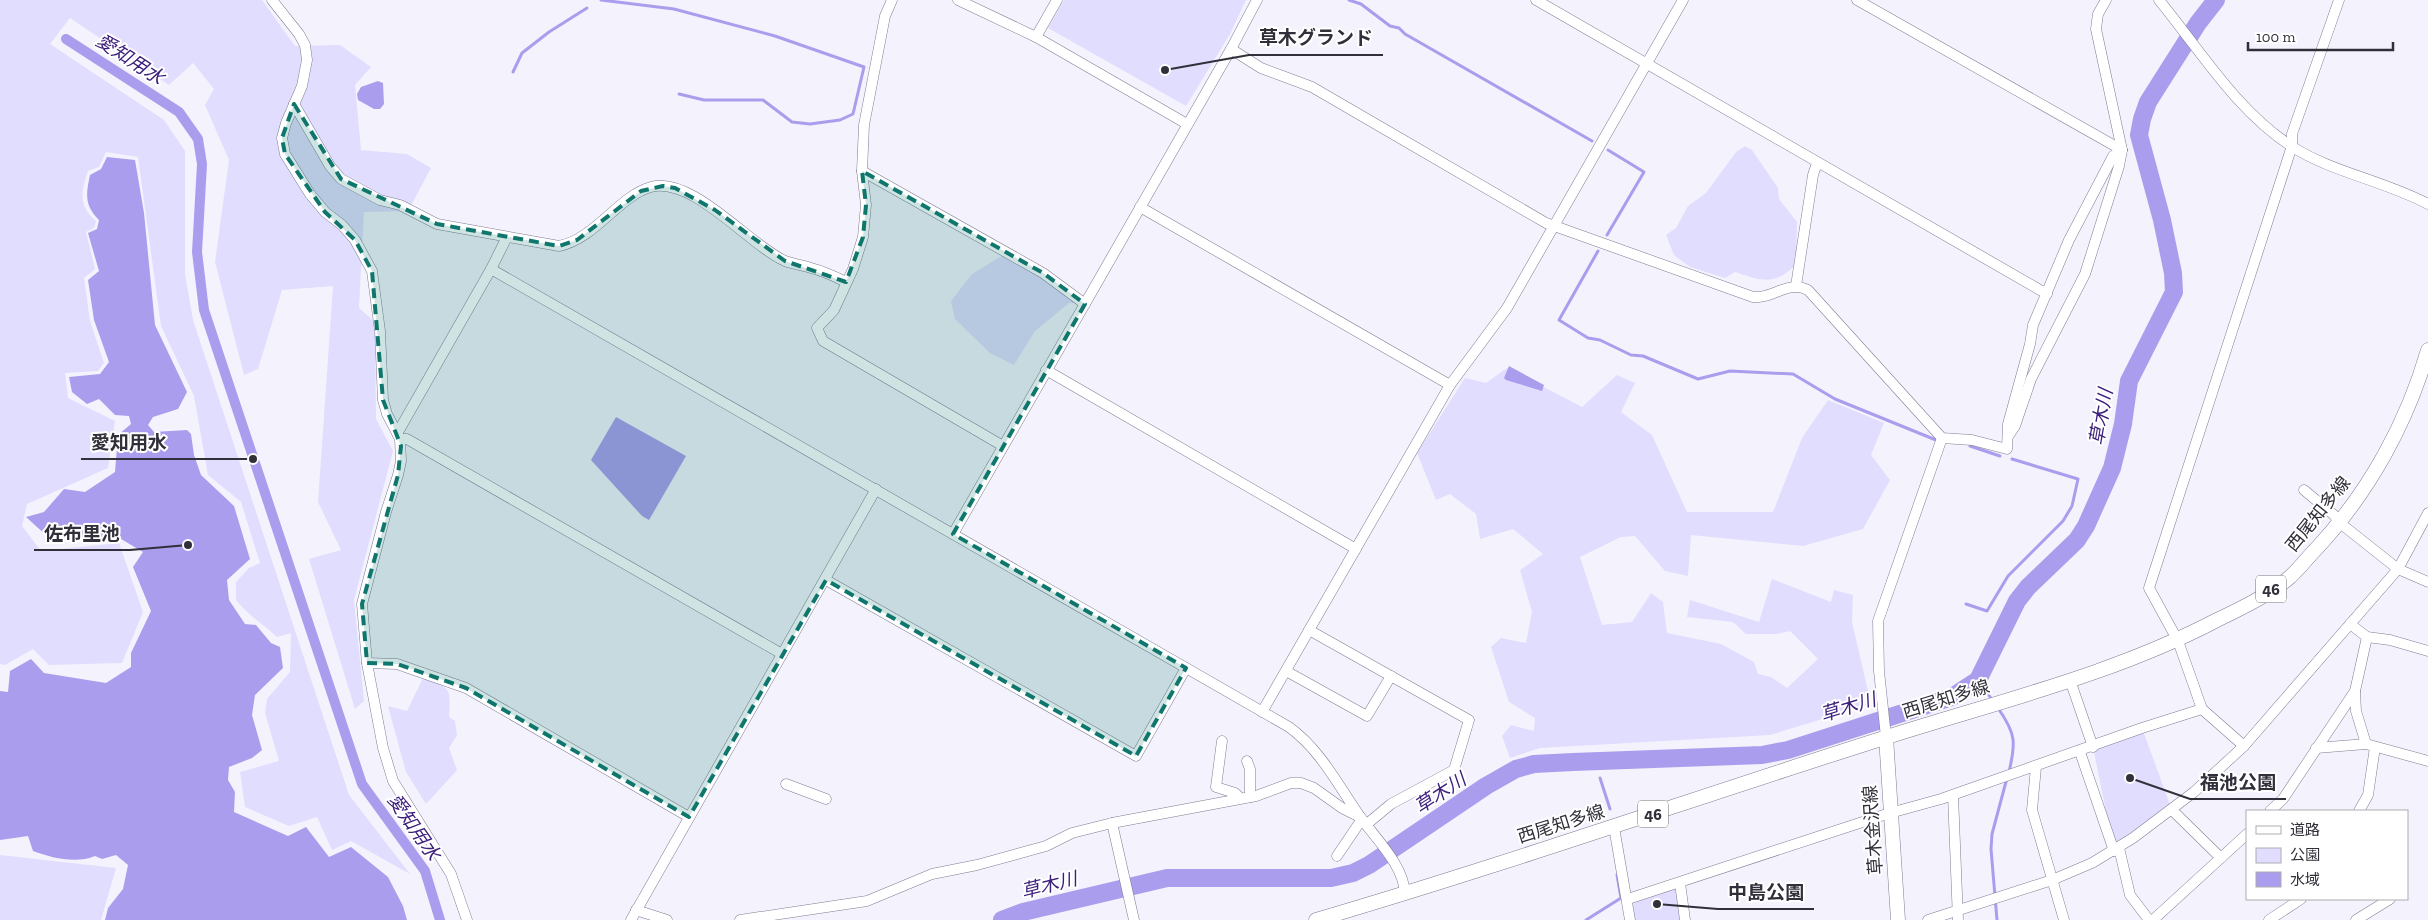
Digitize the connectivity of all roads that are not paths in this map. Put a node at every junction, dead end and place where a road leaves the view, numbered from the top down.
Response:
1 (272, 0) edge
2 (892, 0) edge
3 (958, 0) edge
4 (1058, 0) edge
5 (1257, 0) edge
6 (1536, 0) edge
7 (1683, 0) edge
8 (1857, 0) edge
9 (2106, 0) edge
10 (2159, 0) edge
11 (2339, 0) edge
12 (1036, 37) junction
13 (1231, 49) junction
14 (1647, 63) junction
15 (294, 104) junction
16 (1188, 124) junction
17 (2292, 146) junction
18 (2122, 150) junction
19 (1817, 163) junction
20 (862, 171) junction
21 (2428, 204) edge
22 (1140, 207) junction
23 (1553, 226) junction
24 (508, 237) junction
25 (491, 269) junction
26 (846, 282) junction
27 (1796, 286) junction
28 (2047, 294) junction
29 (1085, 304) junction
30 (2428, 350) edge
31 (1046, 370) junction
32 (2424, 376) edge
33 (1450, 385) junction
34 (399, 435) junction
35 (2009, 436) junction
36 (1942, 438) junction
37 (1004, 446) junction
38 (876, 489) junction
39 (2304, 490) dead end
40 (2428, 513) edge
41 (2340, 523) junction
42 (952, 534) junction
43 (1356, 549) junction
44 (2398, 569) junction
45 (826, 580) junction
46 (2428, 582) edge
47 (2350, 624) junction
48 (1309, 630) junction
49 (2176, 636) junction
50 (2367, 637) junction
51 (2428, 651) edge
52 (782, 654) junction
53 (367, 663) junction
54 (1186, 668) junction
55 (1286, 670) junction
56 (1391, 676) junction
57 (2070, 680) junction
58 (2355, 691) junction
59 (2202, 709) junction
60 (1262, 712) junction
61 (1886, 731) junction
62 (1222, 741) dead end
63 (2371, 745) junction
64 (2244, 746) junction
65 (2093, 747) junction
66 (2316, 748) junction
67 (2080, 752) junction
68 (2428, 760) edge
69 (1247, 761) dead end
70 (2036, 767) junction
71 (786, 784) dead end
72 (1954, 795) junction
73 (1245, 797) junction
74 (826, 799) dead end
75 (2172, 810) junction
76 (2271, 810) edge
77 (2360, 810) edge
78 (1890, 813) junction
79 (689, 817) junction
80 (1363, 820) junction
81 (1112, 823) junction
82 (1614, 827) junction
83 (2246, 835) edge
84 (2116, 849) junction
85 (1337, 856) dead end
86 (2221, 858) junction
87 (2052, 880) junction
88 (1680, 883) junction
89 (1405, 894) junction
90 (1628, 899) junction
91 (2300, 900) edge
92 (2388, 900) edge
93 (636, 910) junction
94 (1958, 915) edge
95 (2156, 919) edge
96 (467, 920) edge
97 (630, 920) edge
98 (667, 920) edge
99 (740, 920) edge
100 (1134, 920) edge
101 (1316, 920) edge
102 (1630, 920) edge
103 (1684, 920) edge
104 (1898, 920) edge
105 (1928, 920) edge
106 (2064, 920) edge
107 (2271, 920) edge
108 (2356, 920) edge

1 - 15 street
2 - 20 street
3 - 12 street
4 - 12 street
5 - 13 street
6 - 14 street
7 - 14 street
8 - 18 street
9 - 18 street
10 - 17 street
11 - 17 street
12 - 16 street
13 - 16 street
13 - 23 street
14 - 19 street
14 - 23 street
15 - 24 street
15 - 34 street
16 - 22 street
17 - 21 street
17 - 49 street
18 - 28 street
18 - 35 street
19 - 27 street
19 - 28 street
20 - 26 street
20 - 29 street
22 - 29 street
22 - 33 street
23 - 27 street
23 - 33 street
24 - 25 street
24 - 26 street
25 - 34 street
25 - 38 street
26 - 37 street
27 - 36 street
28 - 35 street
29 - 31 street
30 - 32 main road, 西尾知多線 / 46
31 - 37 street
31 - 43 street
32 - 41 main road, 西尾知多線 / 46
33 - 43 street
34 - 52 street
34 - 53 street
35 - 36 street
36 - 61 street
37 - 42 street
38 - 42 street
38 - 45 street
39 - 41 street
40 - 44 street
41 - 44 street
41 - 49 main road, 西尾知多線 / 46
42 - 54 street
43 - 48 street
44 - 46 street
44 - 47 street
45 - 52 street
45 - 54 street
47 - 50 street
47 - 64 street
48 - 55 street
48 - 56 street
49 - 57 main road, 西尾知多線 / 46
49 - 59 street
50 - 51 street
50 - 58 street
52 - 79 street
53 - 79 street
53 - 96 street
54 - 60 street
55 - 56 street
55 - 60 street
56 - 80 street
57 - 61 main road, 西尾知多線 / 46
57 - 65 street
58 - 63 street
58 - 66 street
59 - 64 street
59 - 65 street
60 - 80 street
61 - 78 main road, 草木金沢線
61 - 82 main road, 西尾知多線 / 46
62 - 73 street
63 - 66 street
63 - 68 street
63 - 77 street
64 - 75 street
65 - 67 street
66 - 76 street
67 - 70 street
67 - 84 street
69 - 73 street
70 - 72 street
70 - 87 street
71 - 74 street
72 - 78 street
72 - 94 street
73 - 80 street
73 - 81 street
75 - 84 street
75 - 86 street
78 - 88 street
78 - 104 main road, 草木金沢線
79 - 93 street
80 - 85 street
80 - 89 street
81 - 99 street
81 - 100 street
82 - 89 main road, 西尾知多線 / 46
82 - 90 street
83 - 86 street
84 - 87 street
84 - 95 street
86 - 95 street
87 - 94 street
87 - 106 street
88 - 90 street
88 - 103 street
89 - 101 main road, 西尾知多線 / 46
90 - 102 street
91 - 107 street
92 - 108 street
93 - 97 street
93 - 98 street
94 - 105 street

